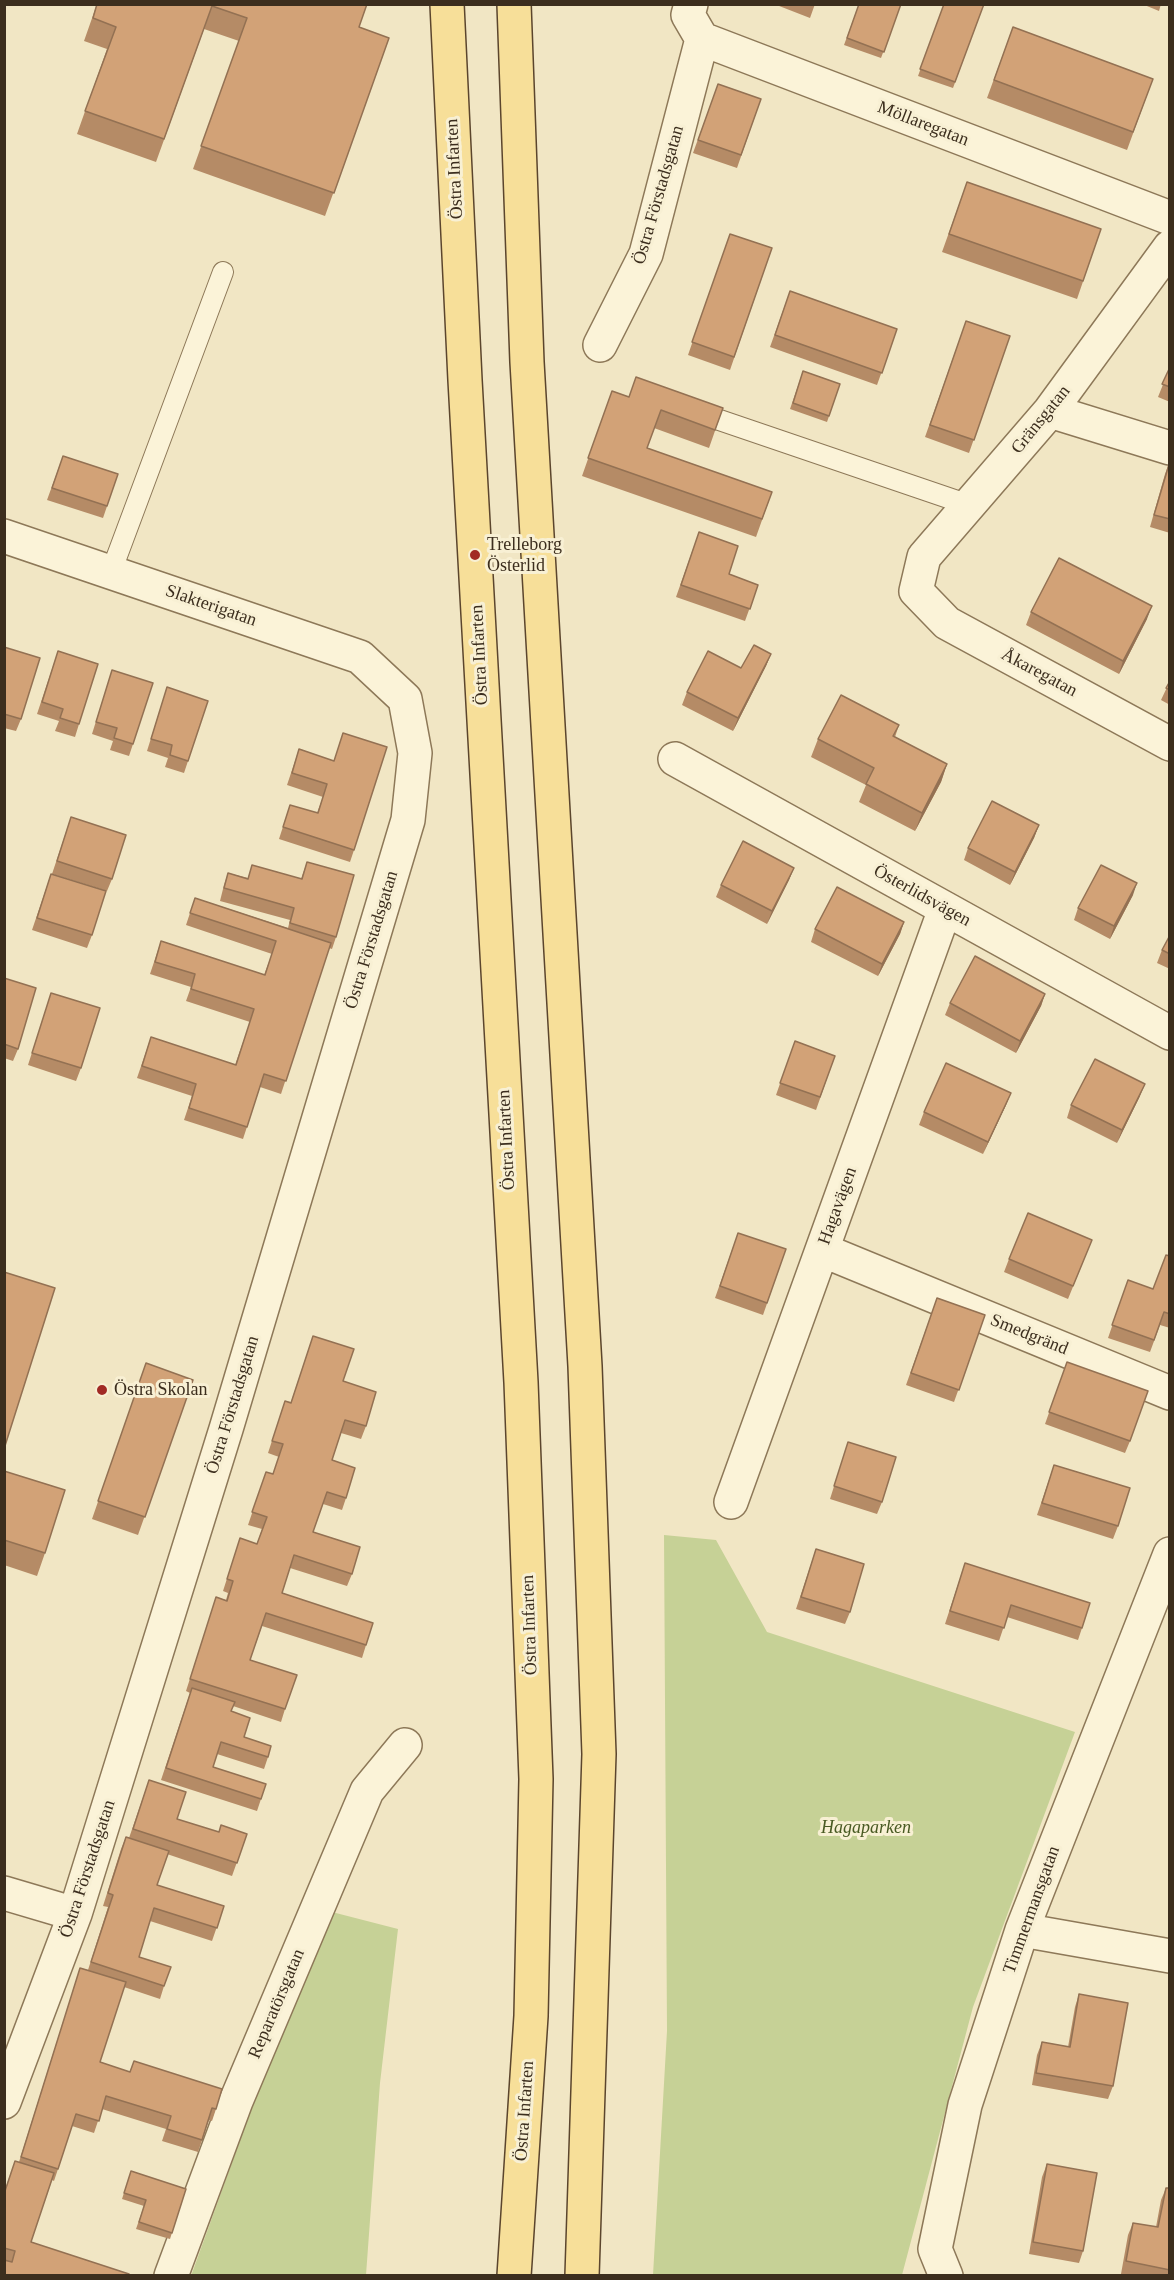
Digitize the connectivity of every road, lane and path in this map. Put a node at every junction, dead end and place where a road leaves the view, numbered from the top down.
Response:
1 (447, 4) edge
2 (514, 4) edge
3 (694, 19) edge
4 (1170, 219) edge
5 (1170, 247) edge
6 (223, 272) dead end
7 (600, 345) dead end
8 (676, 405) edge
9 (1050, 411) junction
10 (1170, 448) edge
11 (969, 505) junction
12 (4, 536) edge
13 (111, 572) junction
14 (916, 591) joint
15 (405, 699) joint
16 (1170, 744) edge
17 (675, 759) dead end
18 (945, 909) junction
19 (1170, 1033) edge
20 (822, 1250) junction
21 (1170, 1393) edge
22 (731, 1502) dead end
23 (1170, 1554) edge
24 (405, 1745) dead end
25 (4, 1893) edge
26 (75, 1914) junction
27 (1022, 1930) junction
28 (1170, 1956) edge
29 (4, 2102) edge
30 (171, 2276) edge
31 (514, 2276) edge
32 (582, 2276) edge
33 (946, 2276) edge

1 - 31 main road, Östra Infarten
2 - 32 main road
3 - 4 street, Möllaregatan
3 - 7 street, Östra Förstadsgatan
5 - 9 street, Gränsgatan
6 - 13 lane
8 - 11 lane
9 - 10 street
9 - 11 street, Gränsgatan
11 - 14 street, Gränsgatan
12 - 13 street, Slakterigatan
13 - 15 street, Slakterigatan
14 - 16 street, Åkaregatan
15 - 26 street, Östra Förstadsgatan
17 - 18 street, Österlidsvägen
18 - 19 street, Österlidsvägen
18 - 20 street, Hagavägen
20 - 21 street, Smedgränd
20 - 22 street, Hagavägen
23 - 27 street, Timmermansgatan
24 - 30 street, Reparatörsgatan
25 - 26 street
26 - 29 street, Östra Förstadsgatan
27 - 28 street
27 - 33 street, Timmermansgatan

